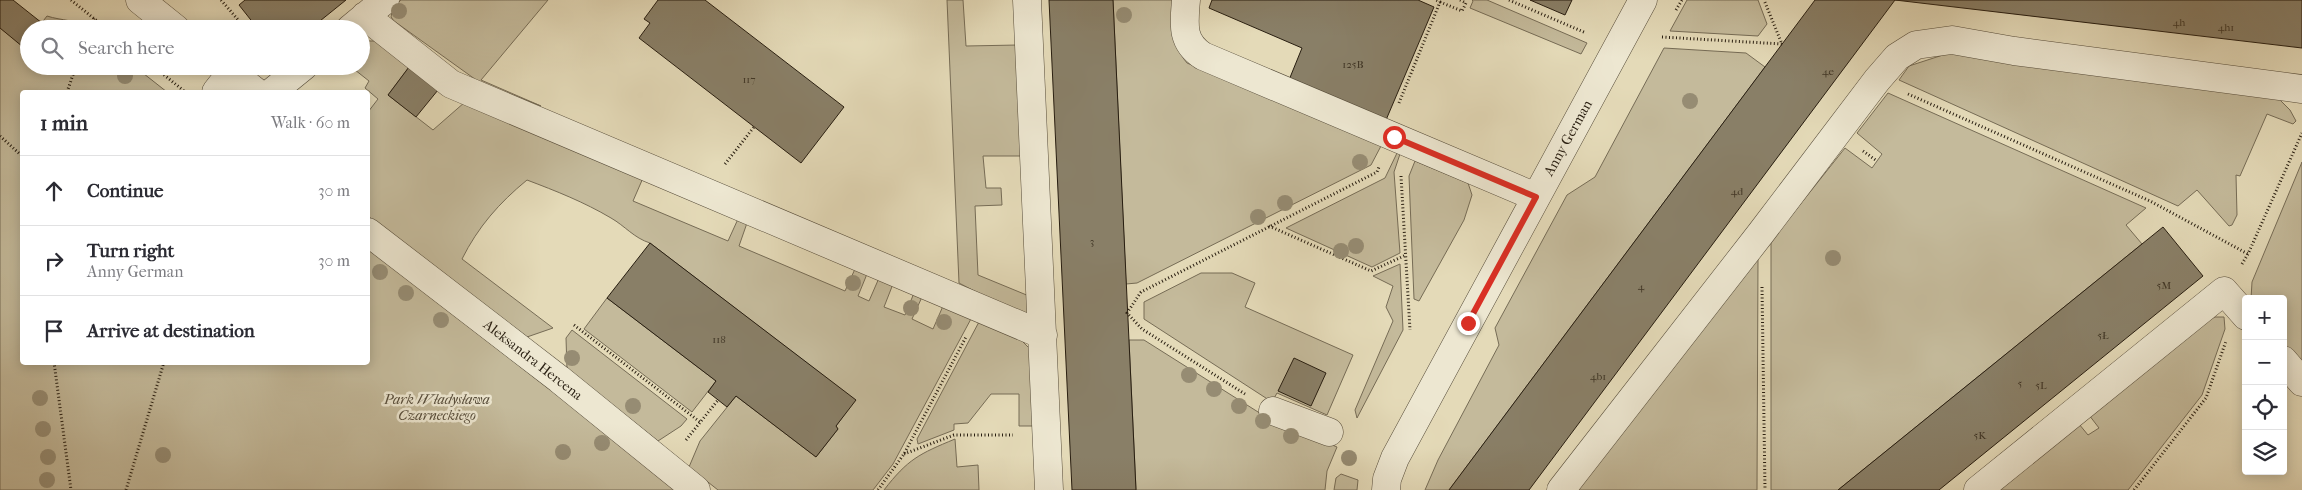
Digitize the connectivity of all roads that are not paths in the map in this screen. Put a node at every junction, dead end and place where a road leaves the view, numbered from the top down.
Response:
1 (140, 0) edge
2 (1027, 0) edge
3 (1186, 0) edge
4 (1643, 0) edge
5 (367, 15) edge
6 (165, 20) edge
7 (293, 75) edge
8 (224, 77) edge
9 (2302, 89) edge
10 (252, 90) edge
11 (274, 90) edge
12 (1536, 197) junction
13 (370, 234) edge
14 (2242, 311) edge
15 (1043, 335) junction
16 (2287, 365) edge
17 (2302, 382) edge
18 (1273, 411) road end
19 (1329, 432) dead end
20 (696, 490) edge
21 (1049, 490) edge
22 (1386, 490) edge
23 (1561, 490) edge
24 (1978, 490) edge

1 - 6 street
2 - 15 street
3 - 12 street
4 - 12 street, Anny German
5 - 15 street
7 - 11 street
8 - 10 street
9 - 23 street
12 - 22 street, Anny German
13 - 20 street, Aleksandra Hercena
14 - 24 street
15 - 21 street
16 - 17 street
18 - 19 street

